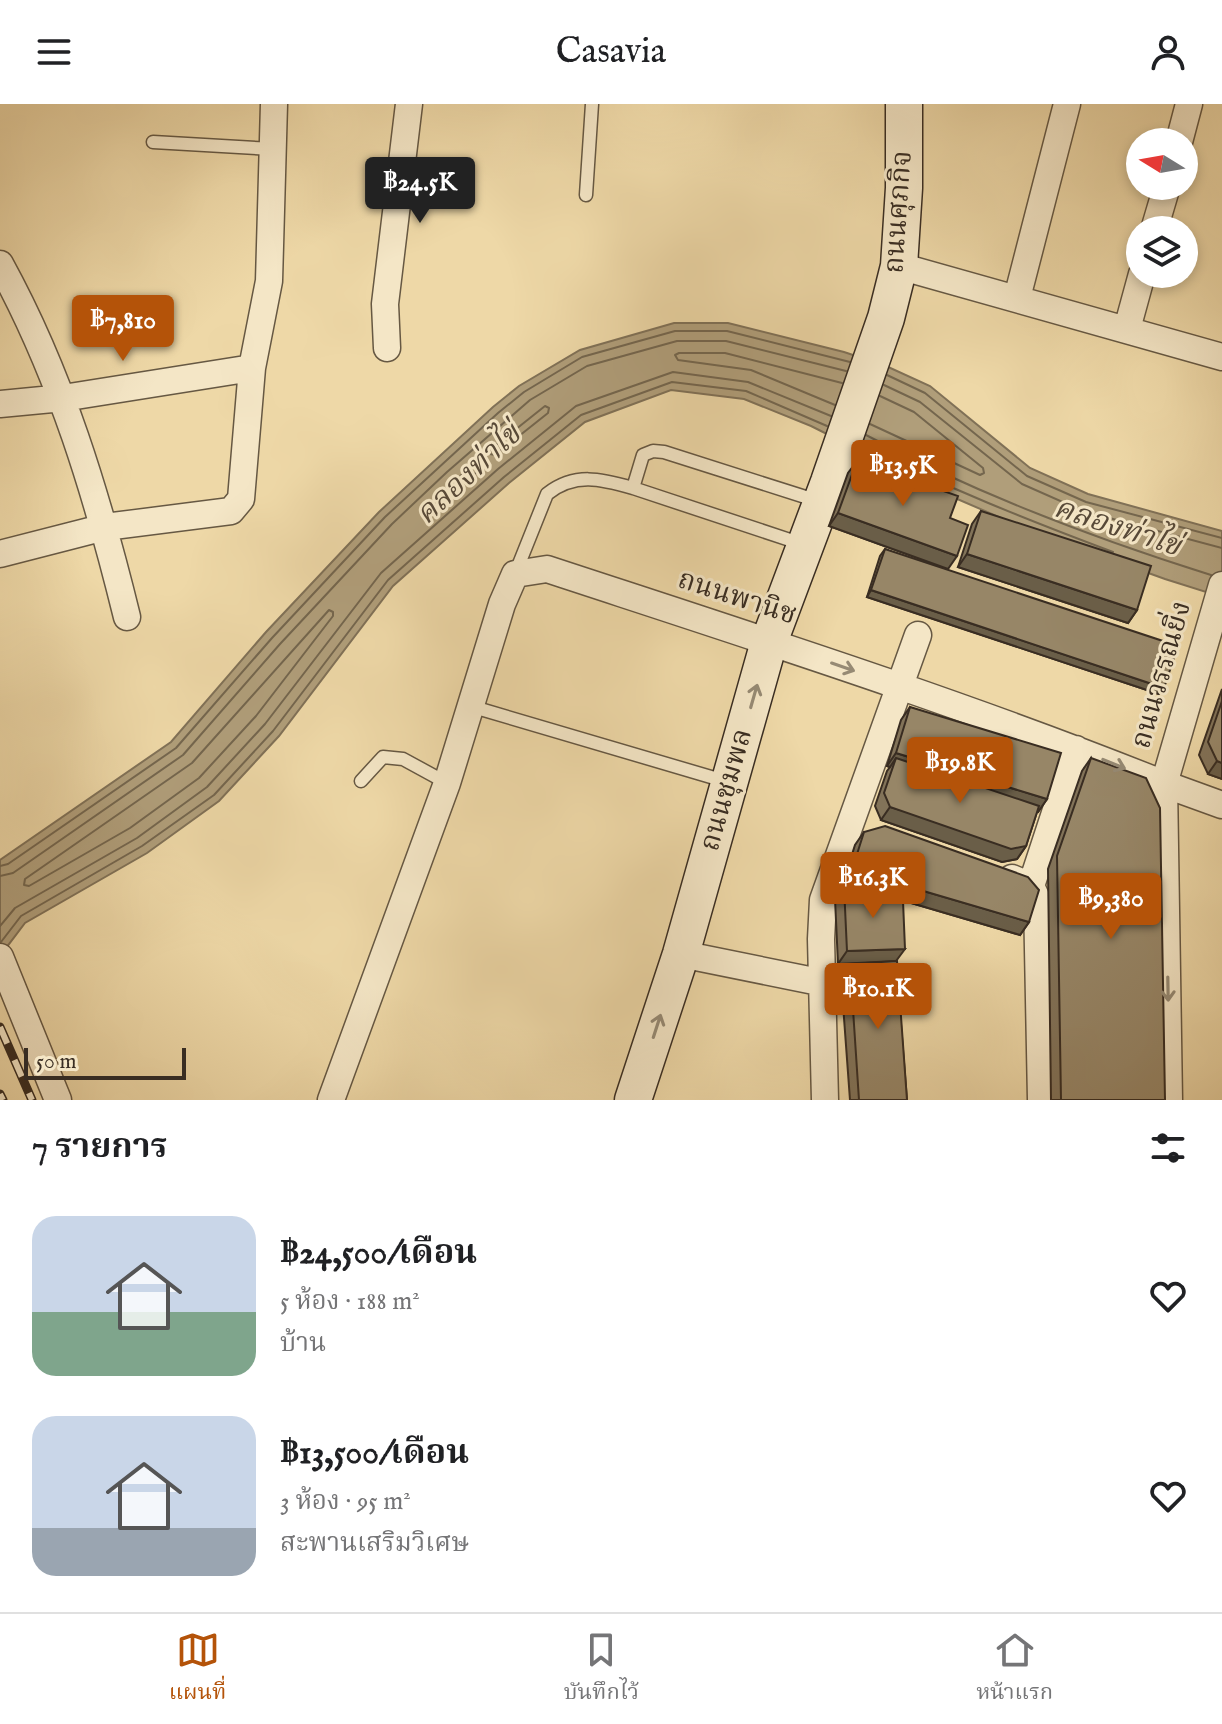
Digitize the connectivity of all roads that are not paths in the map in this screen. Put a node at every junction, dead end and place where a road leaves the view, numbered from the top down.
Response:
1 (274, 104) edge
2 (409, 104) edge
3 (592, 104) edge
4 (904, 104) edge
5 (1067, 104) edge
6 (1189, 104) edge
7 (1183, 128) edge
8 (153, 142) dead end
9 (273, 149) junction
10 (586, 195) dead end
11 (0, 264) edge
12 (899, 266) junction
13 (1138, 288) edge
14 (1017, 298) junction
15 (1127, 329) junction
16 (387, 348) dead end
17 (1222, 357) edge
18 (252, 368) junction
19 (63, 398) junction
20 (0, 404) edge
21 (633, 488) junction
22 (825, 492) junction
23 (105, 527) junction
24 (804, 545) junction
25 (0, 554) edge
26 (515, 574) junction
27 (1222, 585) edge
28 (127, 617) dead end
29 (918, 635) dead end
30 (769, 642) junction
31 (899, 686) junction
32 (470, 706) junction
33 (1076, 749) junction
34 (361, 781) dead end
35 (729, 782) junction
36 (447, 783) junction
37 (1164, 784) junction
38 (1222, 805) edge
39 (987, 868) edge
40 (1031, 886) junction
41 (681, 954) junction
42 (0, 957) edge
43 (824, 983) junction
44 (58, 1100) edge
45 (331, 1100) edge
46 (633, 1100) edge
47 (825, 1100) edge
48 (1041, 1100) edge
49 (1169, 1100) edge

1 - 9 street
2 - 16 street
3 - 10 lane
4 - 12 main road, ถนนศุภกิจ
5 - 14 street
6 - 7 street
8 - 9 lane
9 - 18 street
11 - 19 street
12 - 14 street
12 - 22 main road, ถนนศุภกิจ
13 - 15 street
14 - 15 street
15 - 17 street
18 - 19 street
18 - 23 street
19 - 20 street
19 - 23 street
21 - 22 lane
21 - 24 lane
21 - 26 lane
22 - 24 main road, ถนนชุมพล
23 - 25 street
23 - 28 street
24 - 30 main road, ถนนชุมพล
26 - 30 street, ถนนพานิช
26 - 32 street
27 - 37 street, ถนนวรรณยิ่ง
29 - 31 street
30 -> 31 street, ถนนพานิช
35 -> 30 main road, ถนนชุมพล
31 - 33 street, ถนนพานิช
31 - 43 street
32 - 35 lane
32 - 36 street
33 -> 37 street, ถนนพานิช
33 - 40 street
34 - 36 lane
35 - 41 main road, ถนนชุมพล
36 - 45 street
37 - 38 street, ถนนพานิช
37 -> 49 street
39 - 40 street
40 - 48 street
41 - 43 street
46 -> 41 main road, ถนนชุมพล
42 - 44 street
43 - 47 street

